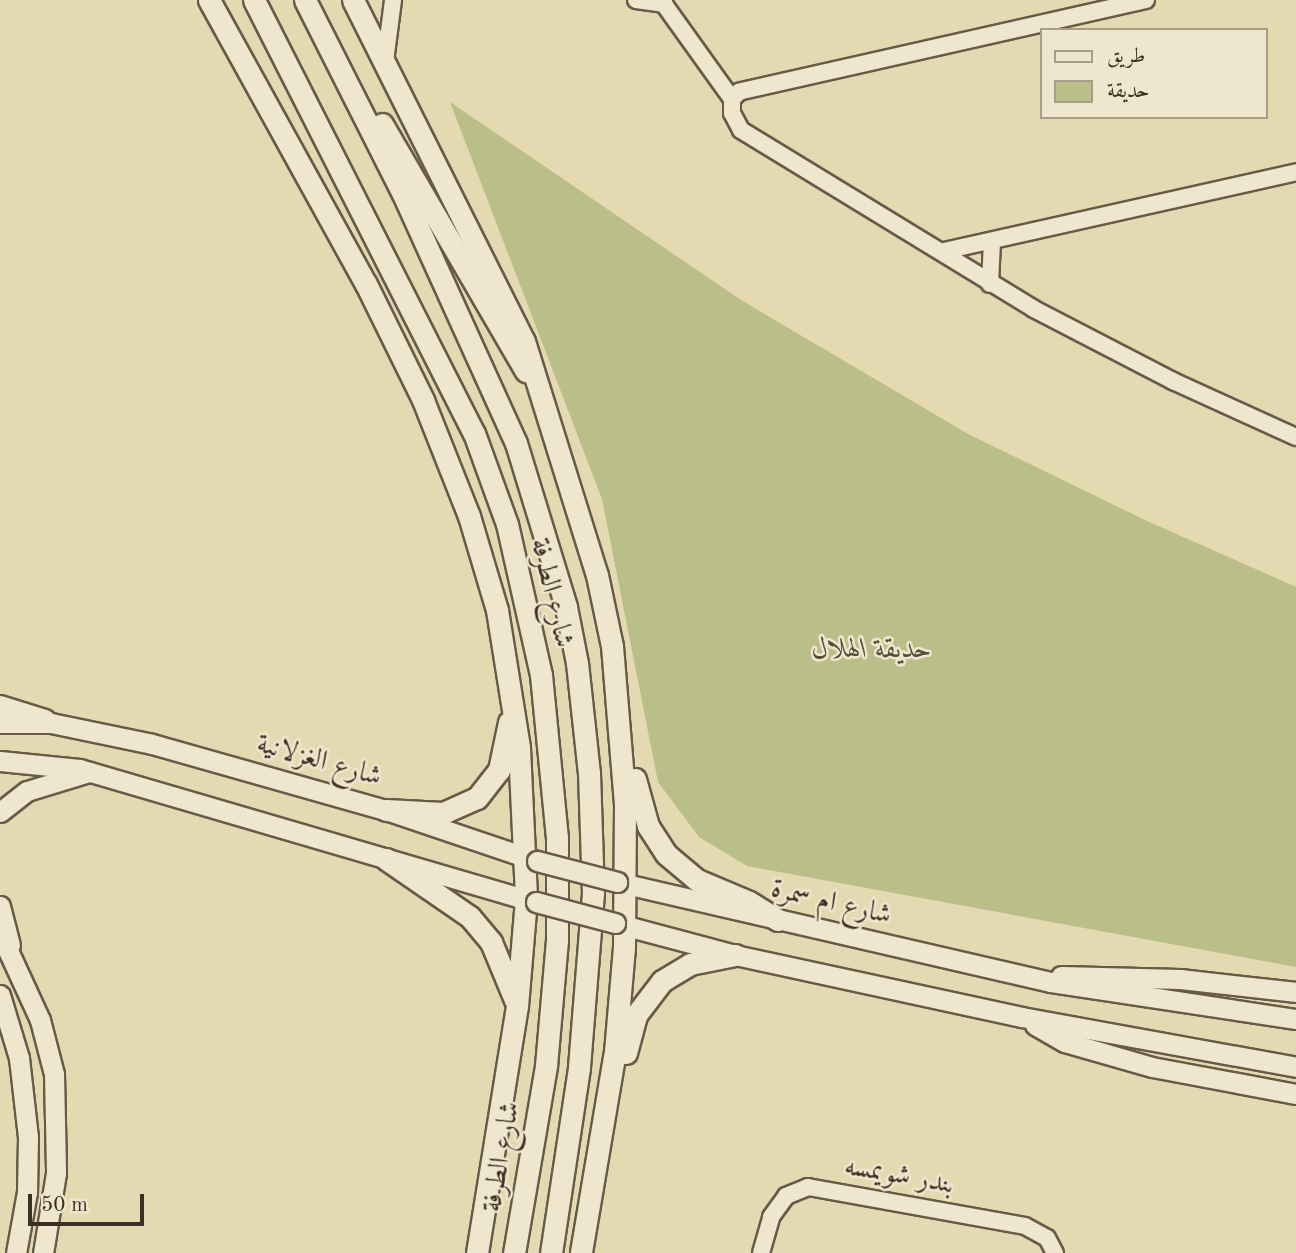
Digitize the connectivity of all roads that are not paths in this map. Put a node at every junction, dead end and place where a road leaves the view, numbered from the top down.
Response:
1 (209, 0) edge
2 (254, 0) edge
3 (306, 0) edge
4 (353, 0) edge
5 (393, 0) edge
6 (636, 0) edge
7 (1146, 0) edge
8 (663, 2) edge
9 (339, 64) junction
10 (384, 64) junction
11 (732, 99) junction
12 (1296, 172) edge
13 (992, 242) junction
14 (944, 251) junction
15 (990, 284) junction
16 (543, 396) junction
17 (1296, 437) edge
18 (513, 703) junction
19 (0, 705) edge
20 (0, 723) edge
21 (51, 723) junction
22 (621, 741) junction
23 (0, 761) edge
24 (89, 772) junction
25 (386, 810) junction
26 (0, 812) edge
27 (386, 859) junction
28 (532, 859) junction
29 (621, 883) junction
30 (531, 900) junction
31 (0, 906) edge
32 (778, 920) junction
33 (620, 925) junction
34 (0, 933) edge
35 (10, 953) junction
36 (735, 955) junction
37 (1032, 977) junction
38 (1296, 992) edge
39 (0, 995) edge
40 (517, 1006) junction
41 (1022, 1017) junction
42 (1296, 1019) edge
43 (1296, 1067) edge
44 (1296, 1094) edge
45 (606, 1100) junction
46 (16, 1253) edge
47 (43, 1253) edge
48 (477, 1253) edge
49 (514, 1253) edge
50 (551, 1253) edge
51 (581, 1253) edge
52 (761, 1253) edge
53 (1055, 1253) edge

1 - 18 main road
2 - 49 main road, شارع الطرفة
3 - 9 main road, شارع الطرفة
4 - 10 main road
5 - 10 street
6 - 8 street
7 - 11 street
8 - 11 street
9 - 16 main road
9 - 50 main road, شارع الطرفة
10 - 16 main road
11 - 14 street
12 - 13 street
13 - 14 street
13 - 15 street
14 - 15 street
15 - 17 street
16 - 22 main road
18 - 25 main road
18 - 28 main road
19 - 21 street
20 - 21 street, شارع الغزلانية
21 - 25 street, شارع الغزلانية
22 - 29 main road
22 - 32 main road
23 - 24 street
24 - 26 street
24 - 27 street
25 - 28 street, شارع الغزلانية
27 - 30 street
27 - 40 main road
28 - 29 street, شارع الغزلانية, bridge
28 - 30 main road
29 - 32 street, شارع ام سمرة
29 - 33 main road
30 - 33 street, bridge
30 - 40 main road
31 - 35 street
32 - 37 street, شارع ام سمرة
33 - 36 street
33 - 45 main road
34 - 35 street
35 - 47 street
36 - 41 street
36 - 45 main road
37 - 38 street, شارع ام سمرة
37 - 42 street, شارع ام سمرة
39 - 46 street
40 - 48 main road
41 - 43 street
41 - 44 street
45 - 51 main road
52 - 53 street, بندر شويمسه

